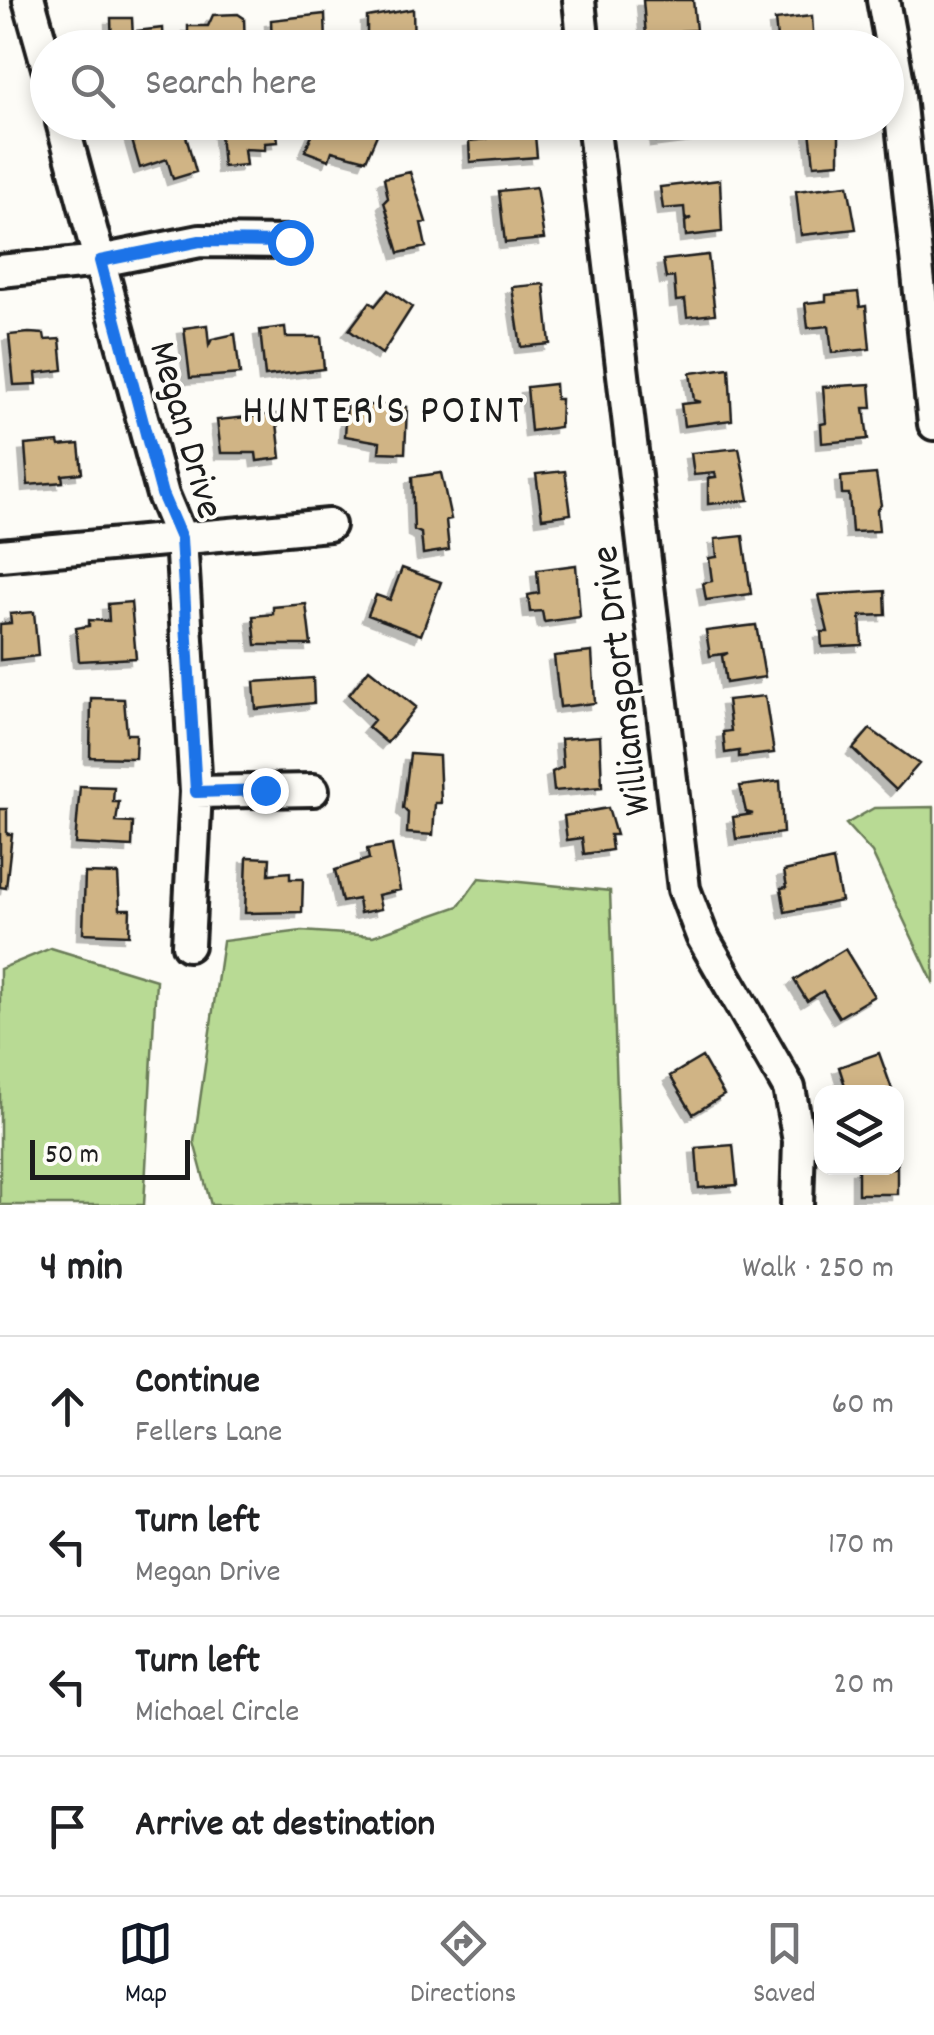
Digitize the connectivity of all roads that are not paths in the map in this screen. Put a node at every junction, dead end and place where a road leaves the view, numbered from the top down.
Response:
1 (29, 0) edge
2 (579, 0) edge
3 (883, 0) edge
4 (37, 30) edge
5 (582, 30) edge
6 (889, 30) edge
7 (904, 136) edge
8 (67, 140) edge
9 (595, 140) edge
10 (290, 242) dead end
11 (100, 261) junction
12 (0, 271) edge
13 (934, 424) edge
14 (329, 524) dead end
15 (181, 538) junction
16 (0, 555) edge
17 (313, 790) dead end
18 (196, 792) junction
19 (188, 945) dead end
20 (797, 1205) edge

1 - 4 street
2 - 5 street
3 - 6 street
7 - 13 street
8 - 11 street, Megan Drive
9 - 20 street, Williamsport Drive
10 - 11 street
11 - 12 street
11 - 15 street, Megan Drive
14 - 15 street
15 - 16 street
15 - 18 street, Megan Drive
17 - 18 street
18 - 19 street, Megan Drive

